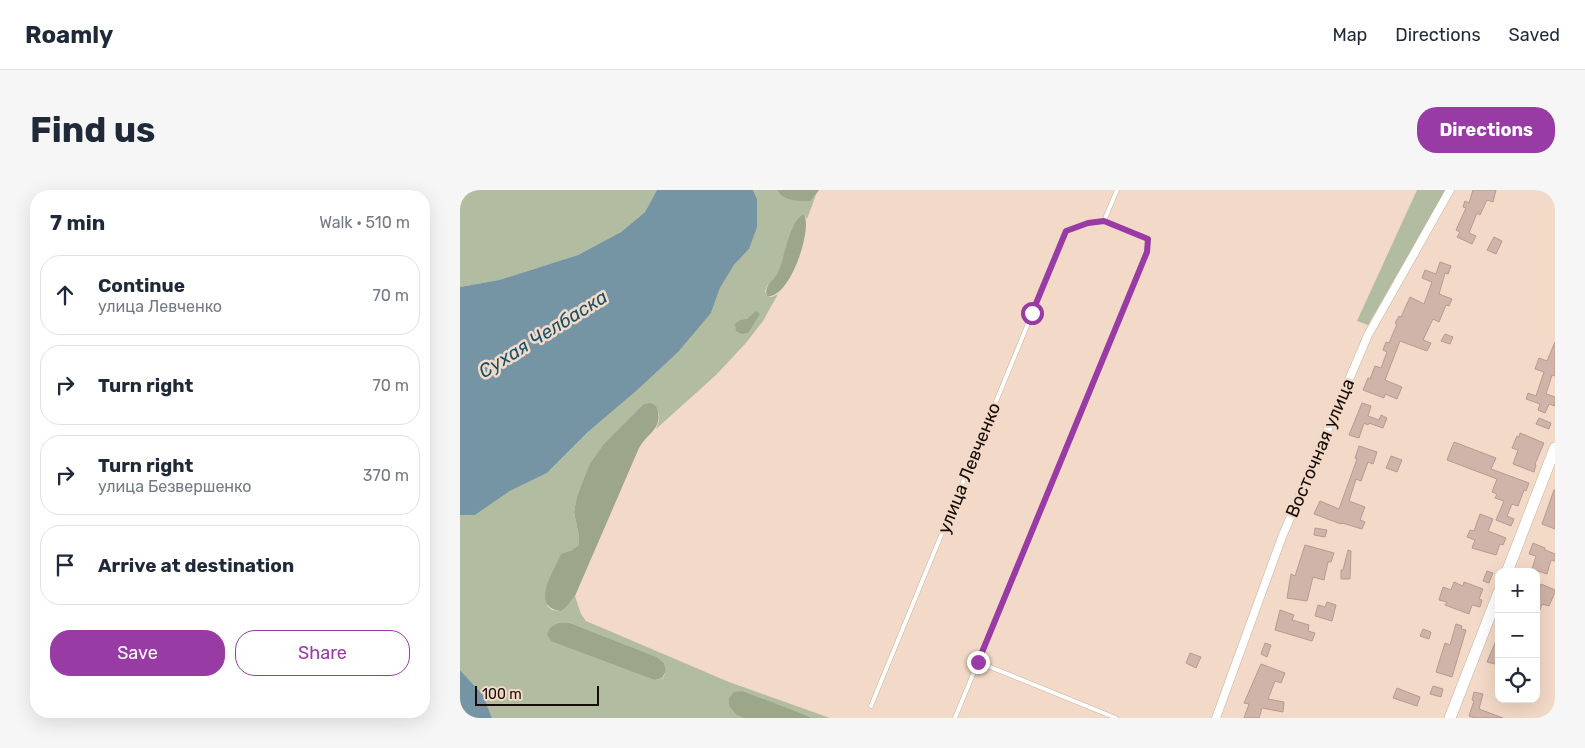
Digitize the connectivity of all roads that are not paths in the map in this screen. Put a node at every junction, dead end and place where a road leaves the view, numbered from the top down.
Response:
1 (1117, 190) edge
2 (1450, 190) edge
3 (1104, 221) junction
4 (1555, 448) edge
5 (1509, 568) edge
6 (1495, 602) edge
7 (978, 662) junction
8 (871, 706) dead end
9 (955, 718) edge
10 (1116, 718) edge
11 (1216, 718) edge
12 (1450, 718) edge

1 - 3 lane
2 - 11 street, Восточная улица
3 - 7 lane
3 - 8 lane, улица Левченко
4 - 5 street
6 - 12 street
7 - 9 lane
7 - 10 lane

